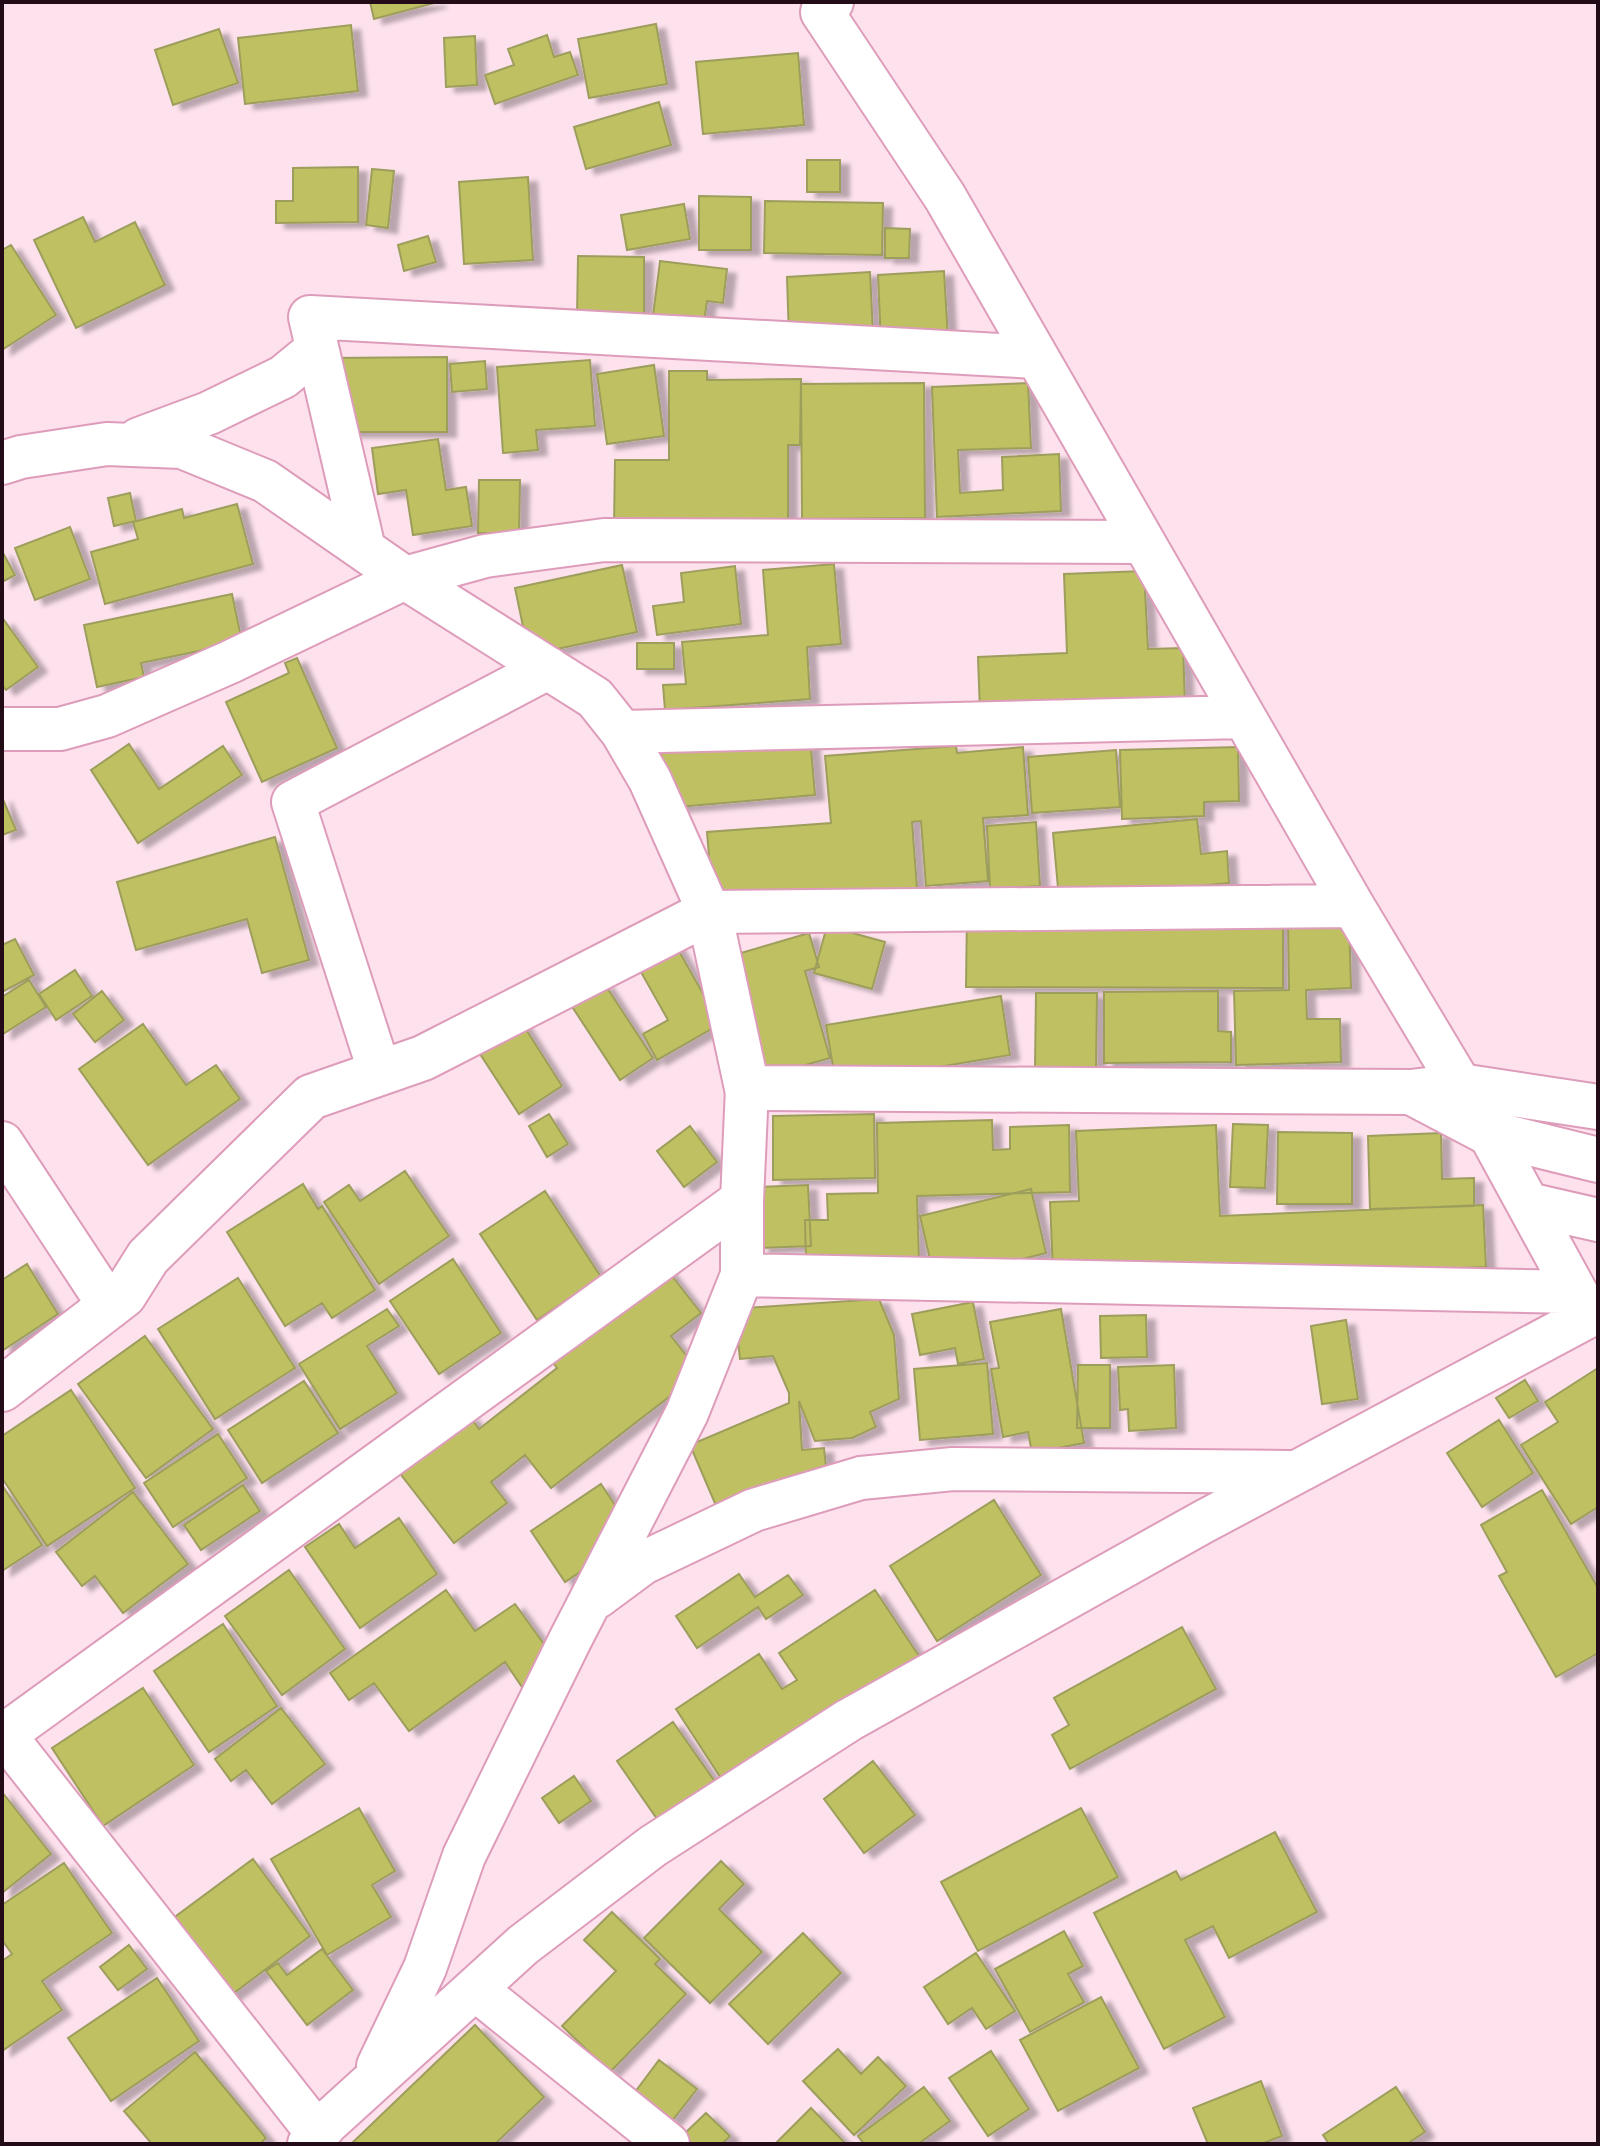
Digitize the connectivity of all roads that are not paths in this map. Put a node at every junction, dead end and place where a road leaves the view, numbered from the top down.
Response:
1 (832, 2) edge
2 (317, 349) junction
3 (1036, 357) junction
4 (122, 444) junction
5 (2, 463) edge
6 (1143, 542) junction
7 (364, 549) junction
8 (405, 578) junction
9 (548, 668) junction
10 (1243, 717) junction
11 (2, 729) edge
12 (622, 732) junction
13 (1353, 906) junction
14 (709, 912) junction
15 (380, 1073) junction
16 (1460, 1086) junction
17 (747, 1088) junction
18 (1411, 1092) junction
19 (1598, 1107) edge
20 (1489, 1133) junction
21 (2, 1143) edge
22 (1598, 1160) edge
23 (742, 1200) junction
24 (1528, 1204) junction
25 (1598, 1220) edge
26 (742, 1275) junction
27 (1575, 1292) junction
28 (110, 1307) junction
29 (2, 1389) edge
30 (1296, 1472) junction
31 (590, 1602) junction
32 (3, 1734) edge
33 (475, 1989) junction
34 (369, 2085) junction
35 (313, 2139) edge
36 (668, 2144) edge

1 - 3 street
2 - 3 street
2 - 4 street
2 - 7 street
3 - 6 street
4 - 5 street
4 - 7 street
6 - 8 street
6 - 10 street
7 - 8 street
8 - 9 street
8 - 11 street
9 - 12 street
9 - 15 street
10 - 12 street
10 - 13 street
12 - 14 street
13 - 14 street
13 - 16 street
14 - 15 street
14 - 17 street
15 - 28 street
16 - 18 street
16 - 19 street
16 - 20 street
17 - 18 street
17 - 23 street
18 - 20 street
20 - 22 street
20 - 24 street
21 - 28 street
23 - 26 street
23 - 32 street
24 - 25 street
24 - 27 street
26 - 27 street
26 - 31 street
27 - 30 street
28 - 29 street
30 - 31 street
30 - 33 street
31 - 34 street
32 - 35 street
33 - 34 street
33 - 36 street
34 - 35 street

